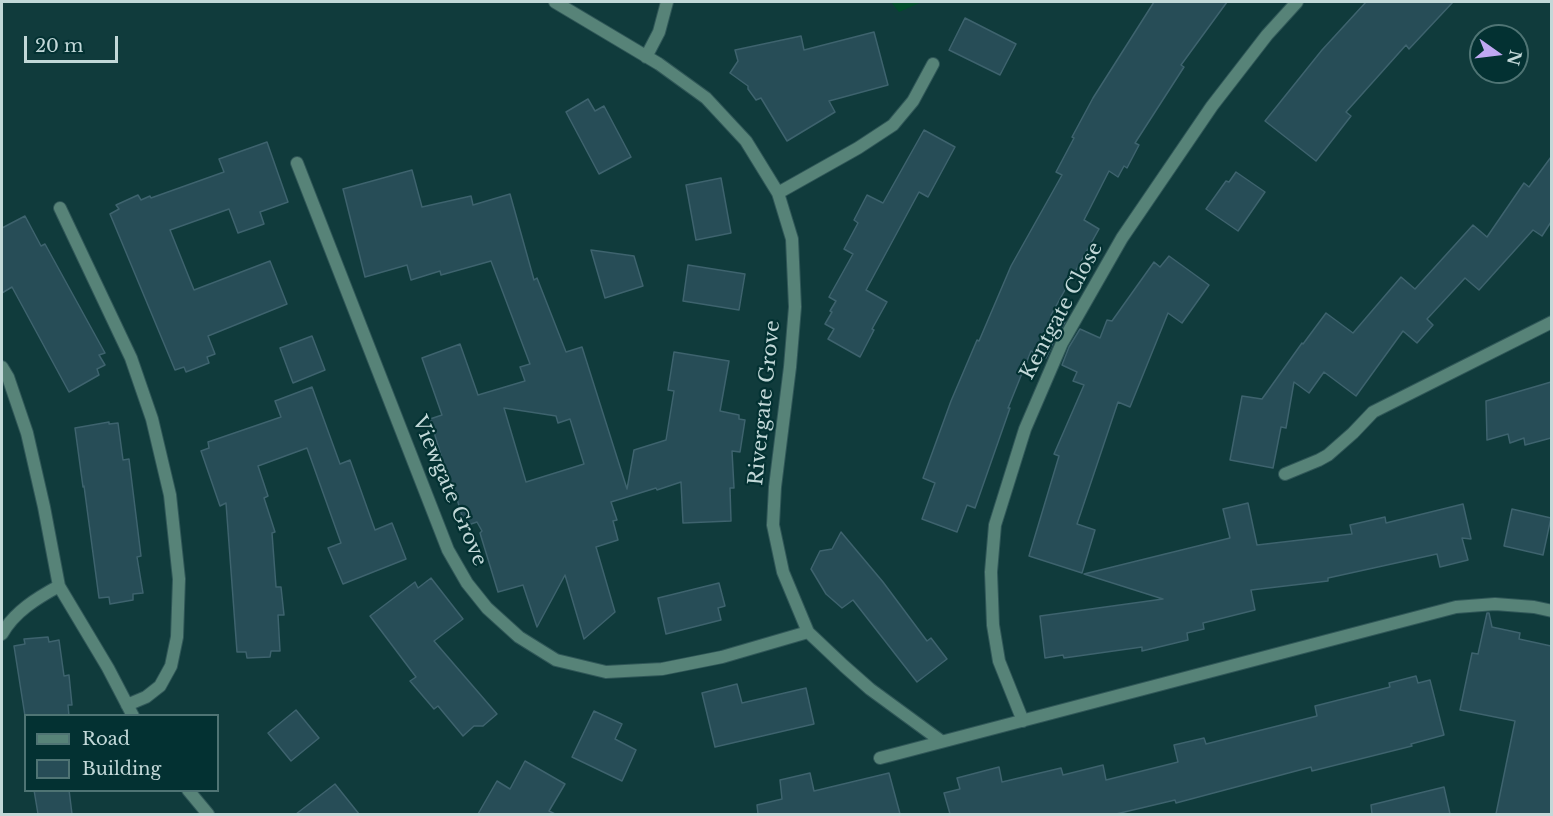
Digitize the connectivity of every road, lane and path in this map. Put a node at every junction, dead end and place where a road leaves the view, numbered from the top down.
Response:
1 (555, 2) edge
2 (667, 2) edge
3 (1297, 2) edge
4 (646, 57) junction
5 (933, 64) dead end
6 (297, 163) dead end
7 (778, 193) junction
8 (60, 208) dead end
9 (1551, 322) edge
10 (2, 367) edge
11 (1285, 474) dead end
12 (59, 586) junction
13 (1551, 611) edge
14 (808, 632) junction
15 (2, 634) edge
16 (130, 710) edge
17 (1023, 720) junction
18 (942, 741) junction
19 (880, 758) dead end
20 (190, 792) edge
21 (208, 814) edge

1 - 4 street, Rivergate Grove
2 - 4 street
3 - 17 street, Kentgate Close
4 - 7 street, Rivergate Grove
5 - 7 street
6 - 14 street, Viewgate Grove
7 - 14 street, Rivergate Grove
8 - 16 street
9 - 11 street
10 - 12 street
12 - 15 street
12 - 16 street
13 - 17 street
14 - 18 street, Rivergate Grove
17 - 18 street
18 - 19 street
20 - 21 street

